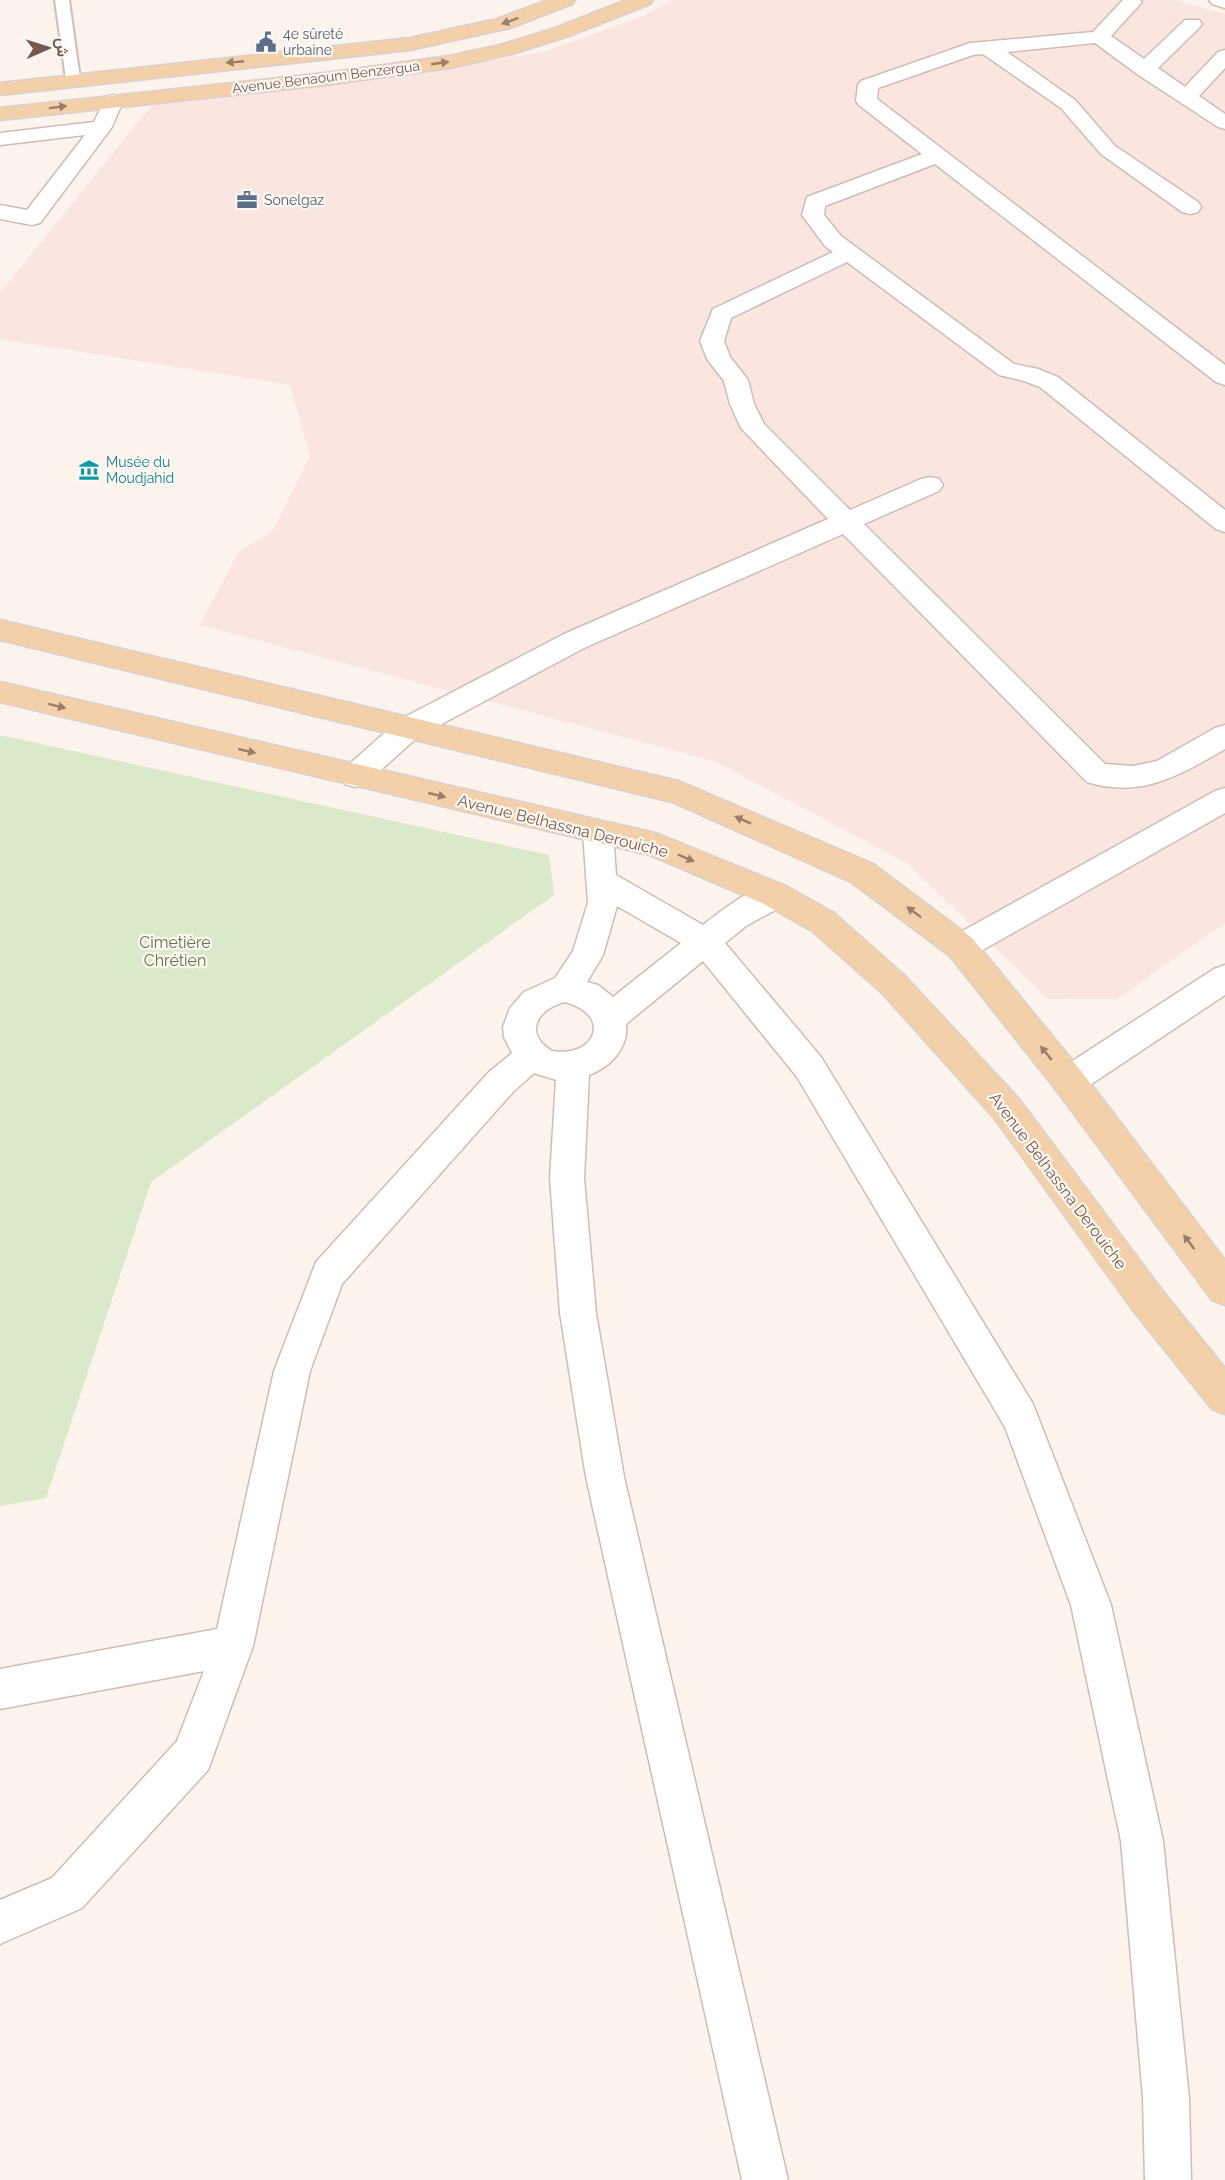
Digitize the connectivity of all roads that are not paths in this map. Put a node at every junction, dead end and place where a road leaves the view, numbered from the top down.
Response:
1 (62, 0) edge
2 (565, 0) edge
3 (643, 0) edge
4 (1219, 0) edge
5 (1132, 2) dead end
6 (1225, 2) edge
7 (1192, 24) dead end
8 (1099, 37) junction
9 (987, 47) junction
10 (1225, 56) edge
11 (1144, 70) junction
12 (73, 79) junction
13 (0, 89) edge
14 (1187, 98) junction
15 (113, 101) junction
16 (0, 114) edge
17 (1225, 123) edge
18 (102, 127) junction
19 (0, 139) edge
20 (937, 156) junction
21 (1190, 207) dead end
22 (0, 212) edge
23 (849, 253) junction
24 (1225, 377) edge
25 (930, 485) dead end
26 (846, 522) junction
27 (1225, 523) edge
28 (0, 630) edge
29 (0, 692) edge
30 (409, 728) junction
31 (1225, 736) edge
32 (355, 776) junction
33 (1225, 799) edge
34 (598, 832) junction
35 (602, 882) junction
36 (774, 895) junction
37 (706, 942) junction
38 (961, 947) junction
39 (1225, 978) edge
40 (565, 989) junction
41 (610, 1018) junction
42 (532, 1055) junction
43 (573, 1066) junction
44 (1069, 1081) junction
45 (1225, 1288) edge
46 (1225, 1396) edge
47 (233, 1646) junction
48 (0, 1689) edge
49 (0, 1922) edge
50 (765, 2180) edge
51 (1168, 2180) edge

1 - 12 lane
2 -> 12 main road, Avenue Benaoum Benzergua
15 -> 3 main road, Avenue Benaoum Benzergua
4 - 6 street
5 - 8 street
7 - 11 street
8 - 9 street
8 - 11 street
9 - 20 street
9 - 21 street
10 - 14 street
11 - 14 street
12 - 13 main road, Avenue Benaoum Benzergua
14 - 17 street
16 -> 15 main road, Avenue Benaoum Benzergua
15 - 18 street
18 - 19 street
18 - 22 street
20 - 23 street
20 - 24 street
23 - 26 street
23 - 27 street
25 - 26 street
26 - 30 street
26 - 31 street
28 - 30 main road
29 -> 32 main road, Avenue Belhassna Derouiche
30 - 32 street
38 -> 30 main road
32 -> 34 main road, Avenue Belhassna Derouiche
33 - 38 street
34 - 35 street
34 -> 36 main road, Avenue Belhassna Derouiche
35 - 37 street
35 - 40 street
36 - 37 street
36 - 46 main road, Avenue Belhassna Derouiche
37 - 41 street
37 - 51 street
44 -> 38 main road
39 - 44 street
40 - 41 street
40 - 42 street
41 - 43 street
42 - 43 street
42 - 47 street
43 - 50 street
45 -> 44 main road
47 - 48 street
47 - 49 street

